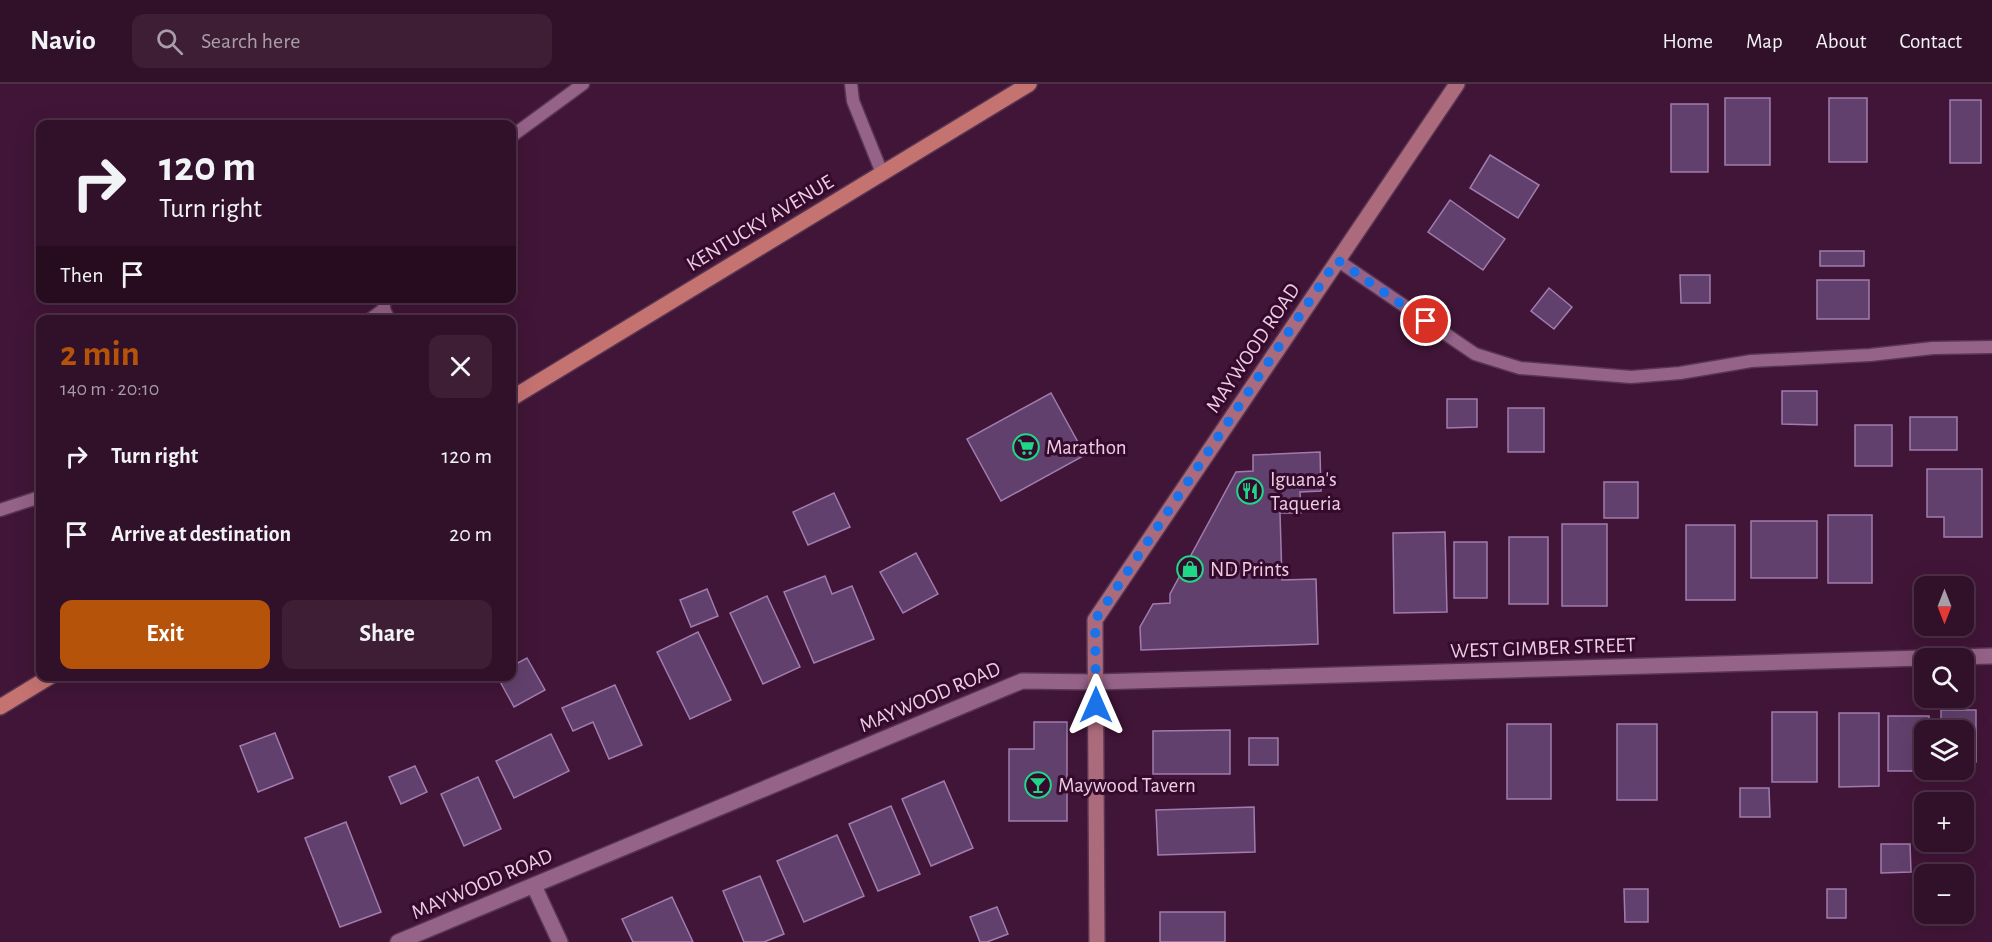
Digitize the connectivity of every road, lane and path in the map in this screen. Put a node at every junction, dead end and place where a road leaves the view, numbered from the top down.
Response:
1 (583, 84) edge
2 (851, 84) edge
3 (1029, 84) edge
4 (1457, 84) edge
5 (516, 133) edge
6 (882, 173) junction
7 (1337, 260) junction
8 (1992, 347) edge
9 (516, 396) edge
10 (36, 497) edge
11 (0, 510) edge
12 (1992, 656) edge
13 (43, 681) edge
14 (1096, 682) junction
15 (0, 707) edge
16 (534, 886) junction
17 (398, 942) edge
18 (560, 942) edge
19 (1097, 942) edge

1 - 5 lane
2 - 6 lane
3 - 6 main road, KENTUCKY AVENUE
4 - 7 main road, MAYWOOD ROAD
6 - 9 main road, KENTUCKY AVENUE
7 - 8 lane
7 - 14 main road, MAYWOOD ROAD
10 - 11 lane
12 - 14 street, WEST GIMBER STREET
13 - 15 main road
14 - 16 street, MAYWOOD ROAD
14 - 19 main road
16 - 17 street, MAYWOOD ROAD
16 - 18 street

